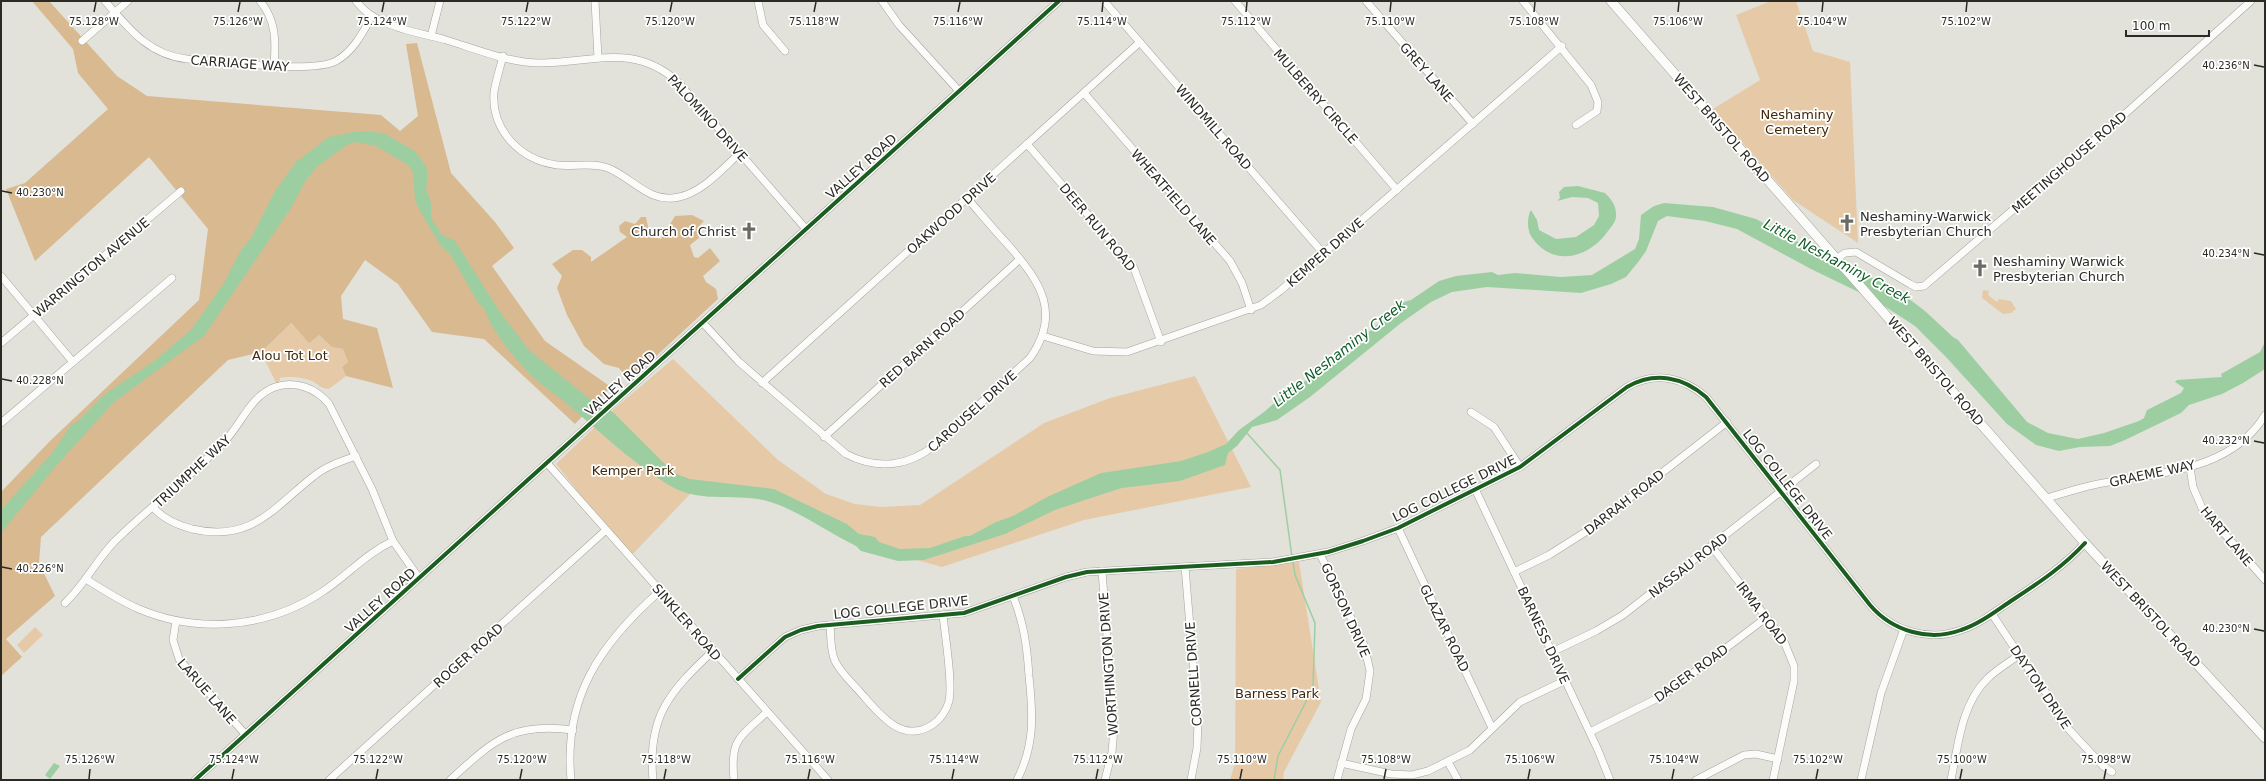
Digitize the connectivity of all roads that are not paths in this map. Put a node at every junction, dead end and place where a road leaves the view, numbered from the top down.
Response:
1 (106, 1) edge
2 (128, 1) edge
3 (260, 1) edge
4 (356, 1) edge
5 (440, 1) edge
6 (594, 1) edge
7 (758, 1) edge
8 (882, 1) edge
9 (1104, 1) edge
10 (1236, 1) edge
11 (1366, 1) edge
12 (1523, 1) edge
13 (1611, 1) edge
14 (2251, 1) edge
15 (1056, 2) edge
16 (115, 12) junction
17 (372, 16) junction
18 (431, 36) junction
19 (82, 41) dead end
20 (1140, 42) junction
21 (1562, 46) junction
22 (786, 51) dead end
23 (503, 56) junction
24 (598, 58) junction
25 (274, 65) junction
26 (959, 91) junction
27 (1084, 93) junction
28 (1473, 124) junction
29 (1576, 125) dead end
30 (1027, 144) junction
31 (740, 153) junction
32 (1397, 190) junction
33 (181, 191) dead end
34 (967, 198) junction
35 (806, 229) junction
36 (1323, 253) junction
37 (1020, 259) junction
38 (1836, 259) junction
39 (1, 276) edge
40 (172, 278) dead end
41 (1251, 310) junction
42 (34, 315) junction
43 (703, 322) junction
44 (1042, 336) junction
45 (1161, 342) junction
46 (1, 343) edge
47 (73, 362) junction
48 (762, 384) junction
49 (1471, 412) dead end
50 (2265, 415) edge
51 (1727, 422) junction
52 (1, 423) edge
53 (824, 437) junction
54 (356, 456) junction
55 (547, 463) junction
56 (1816, 464) dead end
57 (1520, 467) junction
58 (2190, 467) junction
59 (1476, 491) junction
60 (1781, 492) junction
61 (2047, 498) junction
62 (153, 507) junction
63 (1398, 528) junction
64 (606, 530) junction
65 (393, 540) junction
66 (2085, 543) junction
67 (1712, 547) junction
68 (1320, 554) junction
69 (1185, 567) junction
70 (1102, 571) junction
71 (1514, 572) junction
72 (419, 578) junction
73 (86, 579) junction
74 (2265, 580) edge
75 (660, 591) junction
76 (1013, 596) junction
77 (65, 604) dead end
78 (1992, 614) junction
79 (943, 615) junction
80 (1766, 617) junction
81 (176, 621) junction
82 (830, 625) junction
83 (1904, 629) junction
84 (713, 651) junction
85 (1552, 652) junction
86 (2019, 655) junction
87 (738, 679) junction
88 (1566, 680) junction
89 (767, 712) junction
90 (1492, 728) junction
91 (572, 730) junction
92 (1590, 732) junction
93 (246, 734) junction
94 (2265, 738) edge
95 (1778, 759) junction
96 (1448, 762) junction
97 (1341, 763) junction
98 (2112, 772) dead end
99 (195, 780) edge
100 (329, 780) edge
101 (450, 780) edge
102 (571, 780) edge
103 (653, 780) edge
104 (734, 780) edge
105 (828, 780) edge
106 (1017, 780) edge
107 (1105, 780) edge
108 (1191, 780) edge
109 (1337, 780) edge
110 (1458, 780) edge
111 (1610, 780) edge
112 (1696, 780) edge
113 (1773, 780) edge
114 (1861, 780) edge
115 (1952, 780) edge

1 - 16 street, CARRIAGE WAY
2 - 16 street
3 - 25 street
4 - 17 street, PALOMINO DRIVE
5 - 18 street
6 - 24 street
7 - 22 street
8 - 26 street
9 - 20 street, WINDMILL ROAD
10 - 32 street, MULBERRY CIRCLE
11 - 28 street, GREY LANE
12 - 21 street
13 - 38 main road, WEST BRISTOL ROAD
14 - 38 street, MEETINGHOUSE ROAD
15 - 26 street, VALLEY ROAD
16 - 19 street
16 - 25 street, CARRIAGE WAY
17 - 18 street, PALOMINO DRIVE
17 - 25 street, CARRIAGE WAY
18 - 23 street, PALOMINO DRIVE
20 - 27 street, OAKWOOD DRIVE
20 - 36 street, WINDMILL ROAD
21 - 28 street, KEMPER DRIVE
21 - 29 street
23 - 24 street, PALOMINO DRIVE
23 - 31 street
24 - 31 street, PALOMINO DRIVE
26 - 35 street, VALLEY ROAD
27 - 30 street, OAKWOOD DRIVE
27 - 41 street, WHEATFIELD LANE
28 - 32 street, KEMPER DRIVE
30 - 34 street, OAKWOOD DRIVE
30 - 45 street, DEER RUN ROAD
31 - 35 street, PALOMINO DRIVE
32 - 36 street, KEMPER DRIVE
33 - 42 street, WARRINGTON AVENUE
34 - 37 street, CAROUSEL DRIVE
34 - 48 street, OAKWOOD DRIVE
35 - 43 street, VALLEY ROAD
36 - 41 street, KEMPER DRIVE
37 - 44 street, CAROUSEL DRIVE
37 - 53 street, RED BARN ROAD
38 - 61 main road, WEST BRISTOL ROAD
39 - 42 street
40 - 47 street
41 - 45 street, KEMPER DRIVE
42 - 46 street, WARRINGTON AVENUE
42 - 47 street
43 - 48 street, CAROUSEL DRIVE
43 - 55 street, VALLEY ROAD
44 - 45 street, KEMPER DRIVE
44 - 53 street, CAROUSEL DRIVE
47 - 52 street
48 - 53 street, CAROUSEL DRIVE
49 - 57 street
50 - 58 street, GRAEME WAY
51 - 57 street, LOG COLLEGE DRIVE
51 - 60 street, LOG COLLEGE DRIVE
51 - 71 street, DARRAH ROAD
54 - 62 street
54 - 62 street, TRIUMPHE WAY
54 - 65 street, TRIUMPHE WAY
55 - 64 street, SINKLER ROAD
55 - 72 street, VALLEY ROAD
56 - 60 street, NASSAU ROAD
57 - 59 street, LOG COLLEGE DRIVE
58 - 61 street, GRAEME WAY
58 - 74 street, HART LANE
59 - 63 street, LOG COLLEGE DRIVE
59 - 71 street, BARNESS DRIVE
60 - 67 street, NASSAU ROAD
60 - 83 street, LOG COLLEGE DRIVE
61 - 66 main road, WEST BRISTOL ROAD
62 - 73 street, TRIUMPHE WAY
63 - 68 street, LOG COLLEGE DRIVE
63 - 90 street, GLAZAR ROAD
64 - 75 street, SINKLER ROAD
64 - 100 street, ROGER ROAD
65 - 72 street, TRIUMPHE WAY
65 - 81 street
66 - 78 street, LOG COLLEGE DRIVE
66 - 94 main road, WEST BRISTOL ROAD
67 - 80 street, IRMA ROAD
67 - 85 street, NASSAU ROAD
68 - 69 street, LOG COLLEGE DRIVE
68 - 97 street, GORSON DRIVE
69 - 70 street, LOG COLLEGE DRIVE
69 - 108 street, CORNELL DRIVE
70 - 76 street, LOG COLLEGE DRIVE
70 - 107 street, WORTHINGTON DRIVE
71 - 85 street, BARNESS DRIVE
72 - 93 street, VALLEY ROAD
73 - 77 street, TRIUMPHE WAY
73 - 81 street
75 - 84 street, SINKLER ROAD
75 - 91 street
76 - 79 street, LOG COLLEGE DRIVE
76 - 106 street
78 - 83 street, LOG COLLEGE DRIVE
78 - 86 street, DAYTON DRIVE
79 - 82 street, LOG COLLEGE DRIVE
79 - 82 street
80 - 92 street, DAGER ROAD
80 - 95 street, IRMA ROAD
81 - 93 street, LARUE LANE
82 - 87 street, LOG COLLEGE DRIVE
83 - 114 street
84 - 87 street, SINKLER ROAD
84 - 103 street
85 - 88 street, BARNESS DRIVE
86 - 98 street, DAYTON DRIVE
86 - 115 street
87 - 89 street, SINKLER ROAD
88 - 90 street
88 - 92 street, BARNESS DRIVE
89 - 104 street
89 - 105 street, SINKLER ROAD
90 - 96 street
91 - 101 street
91 - 102 street
92 - 111 street, BARNESS DRIVE
93 - 99 street, VALLEY ROAD
95 - 112 street
95 - 113 street, IRMA ROAD
96 - 97 street
96 - 110 street
97 - 109 street, GORSON DRIVE

